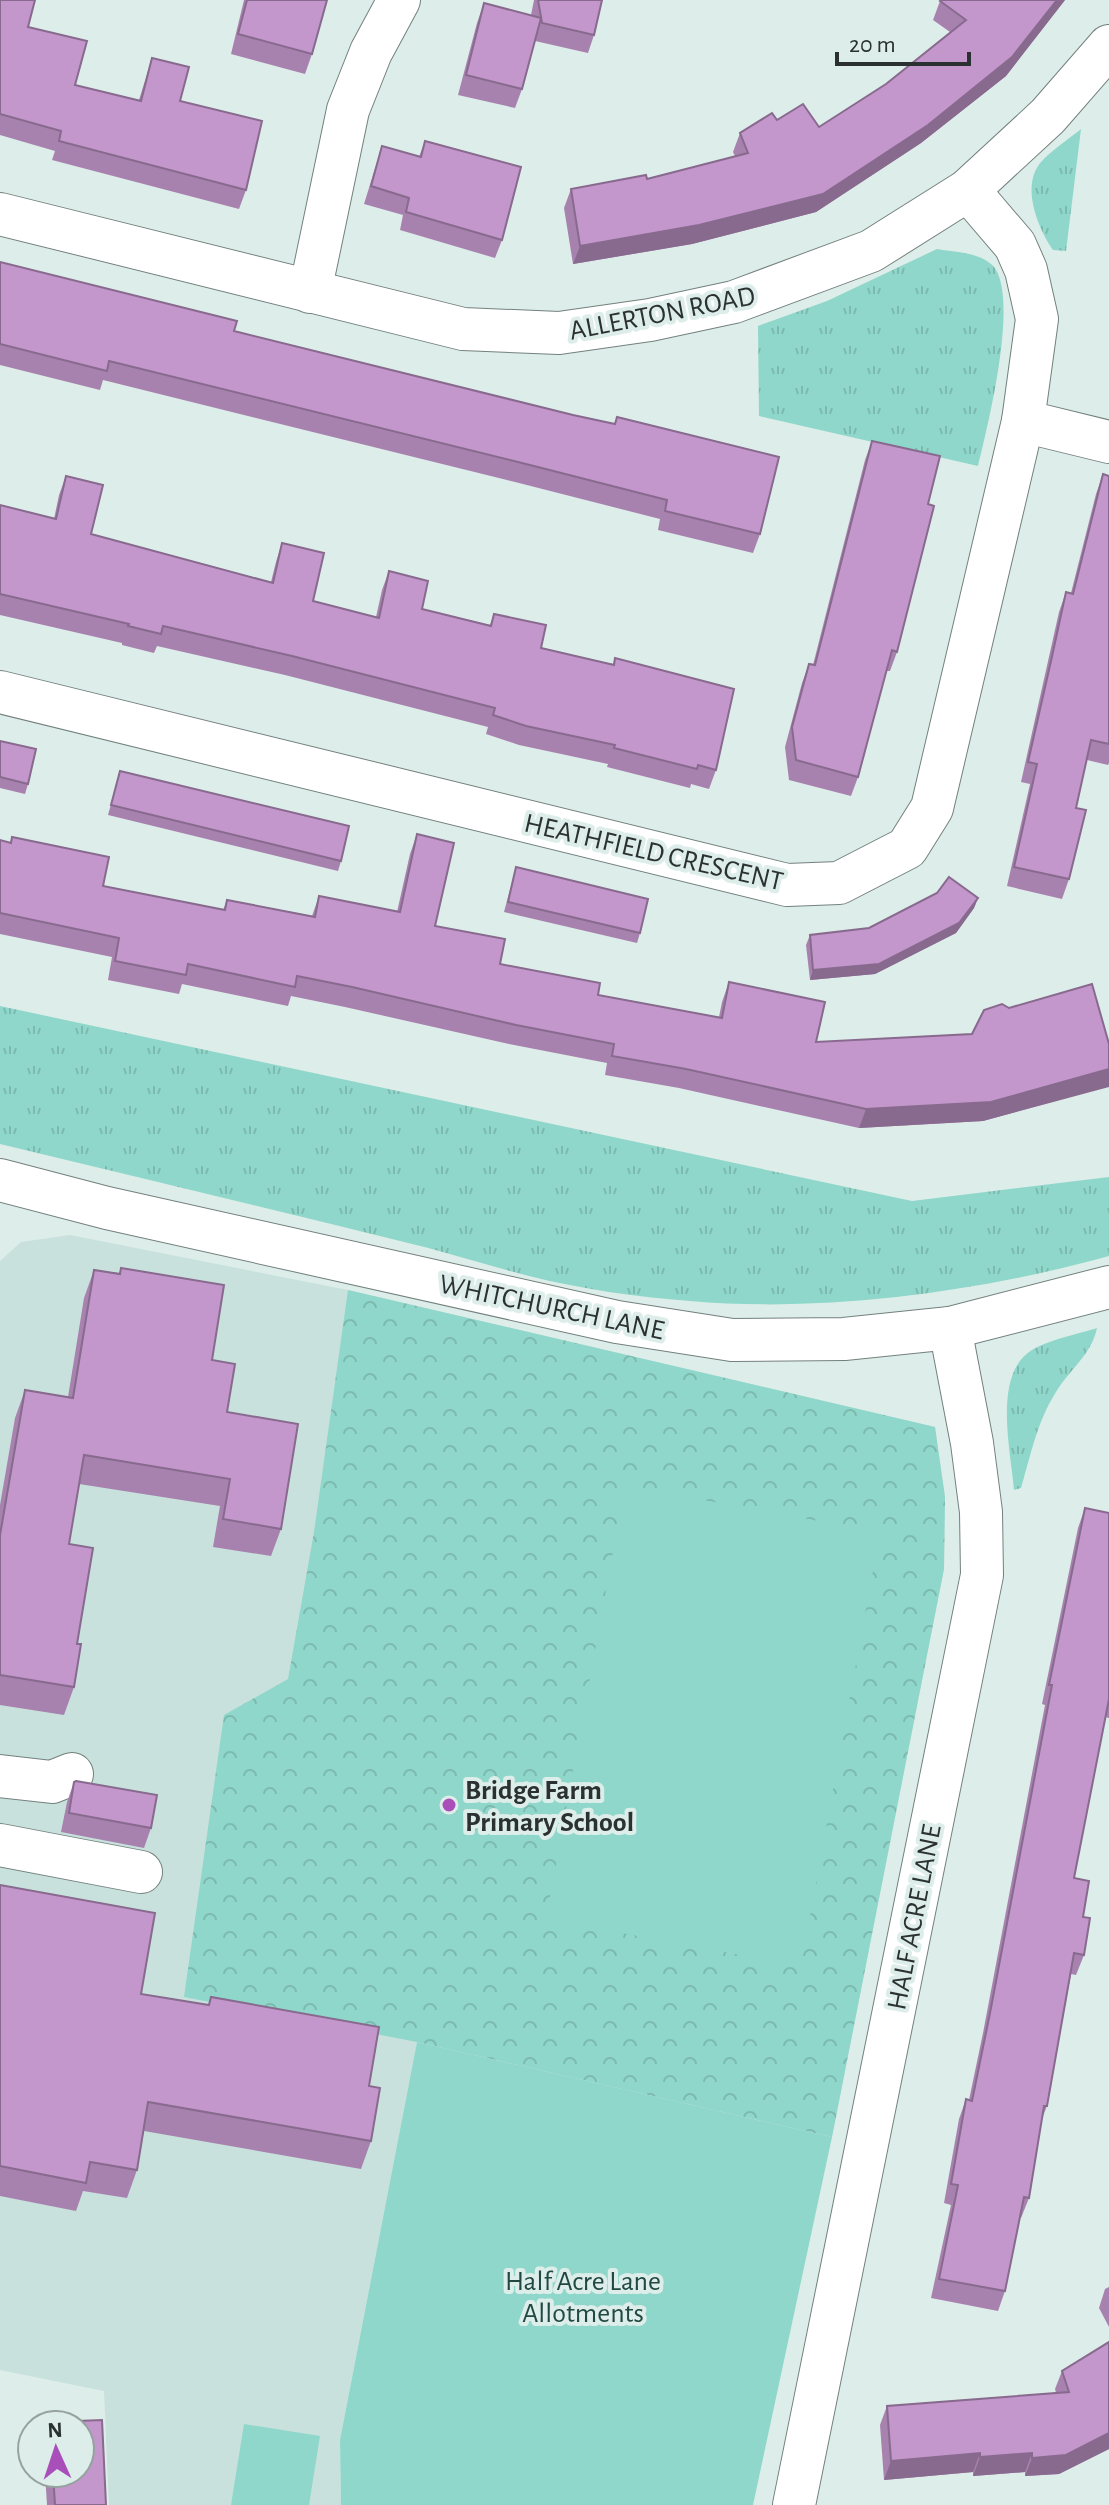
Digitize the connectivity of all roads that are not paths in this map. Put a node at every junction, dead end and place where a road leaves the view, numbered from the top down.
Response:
1 (399, 0) edge
2 (1109, 46) edge
3 (968, 190) junction
4 (0, 214) edge
5 (310, 292) junction
6 (1023, 421) junction
7 (1109, 442) edge
8 (0, 692) edge
9 (0, 1180) edge
10 (1109, 1287) edge
11 (950, 1328) junction
12 (72, 1774) dead end
13 (0, 1776) edge
14 (0, 1845) edge
15 (141, 1872) dead end
16 (794, 2505) edge

1 - 5 street
2 - 3 street, ALLERTON ROAD
3 - 5 street, ALLERTON ROAD
3 - 6 street, HEATHFIELD CRESCENT
4 - 5 street, ALLERTON ROAD
6 - 7 street
6 - 8 street, HEATHFIELD CRESCENT
9 - 11 street, WHITCHURCH LANE
10 - 11 street, WHITCHURCH LANE
11 - 16 street, HALF ACRE LANE
12 - 13 street
14 - 15 street

